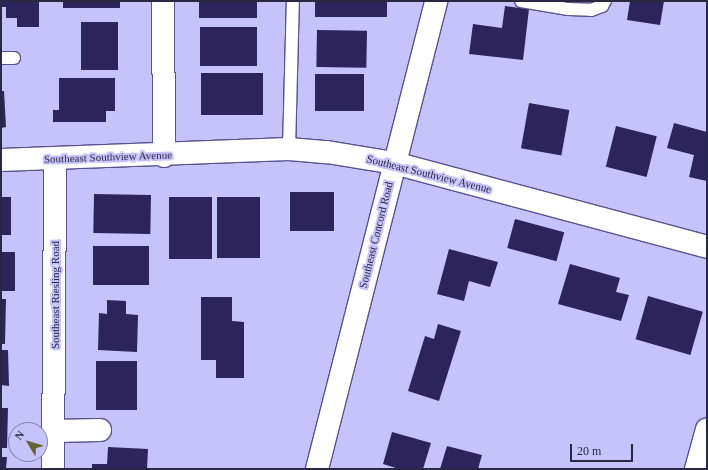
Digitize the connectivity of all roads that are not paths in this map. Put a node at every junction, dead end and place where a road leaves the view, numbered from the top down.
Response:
1 (163, 1) edge
2 (293, 1) edge
3 (436, 1) edge
4 (521, 1) edge
5 (605, 1) edge
6 (1, 58) edge
7 (14, 58) dead end
8 (289, 150) junction
9 (164, 156) junction
10 (1, 160) edge
11 (55, 160) junction
12 (394, 163) junction
13 (707, 247) edge
14 (707, 429) edge
15 (100, 430) dead end
16 (54, 431) junction
17 (53, 469) edge
18 (317, 469) edge
19 (696, 469) edge

1 - 9 street
2 - 8 lane
3 - 12 street, Southeast Concord Road
4 - 5 lane
6 - 7 lane
8 - 9 street, Southeast Southview Avenue
8 - 12 street, Southeast Southview Avenue
9 - 11 street, Southeast Southview Avenue
10 - 11 street, Southeast Southview Avenue
11 - 16 street, Southeast Riesling Road
12 - 13 street, Southeast Southview Avenue
12 - 18 street, Southeast Concord Road
14 - 19 street
15 - 16 street
16 - 17 street, Southeast Riesling Road

